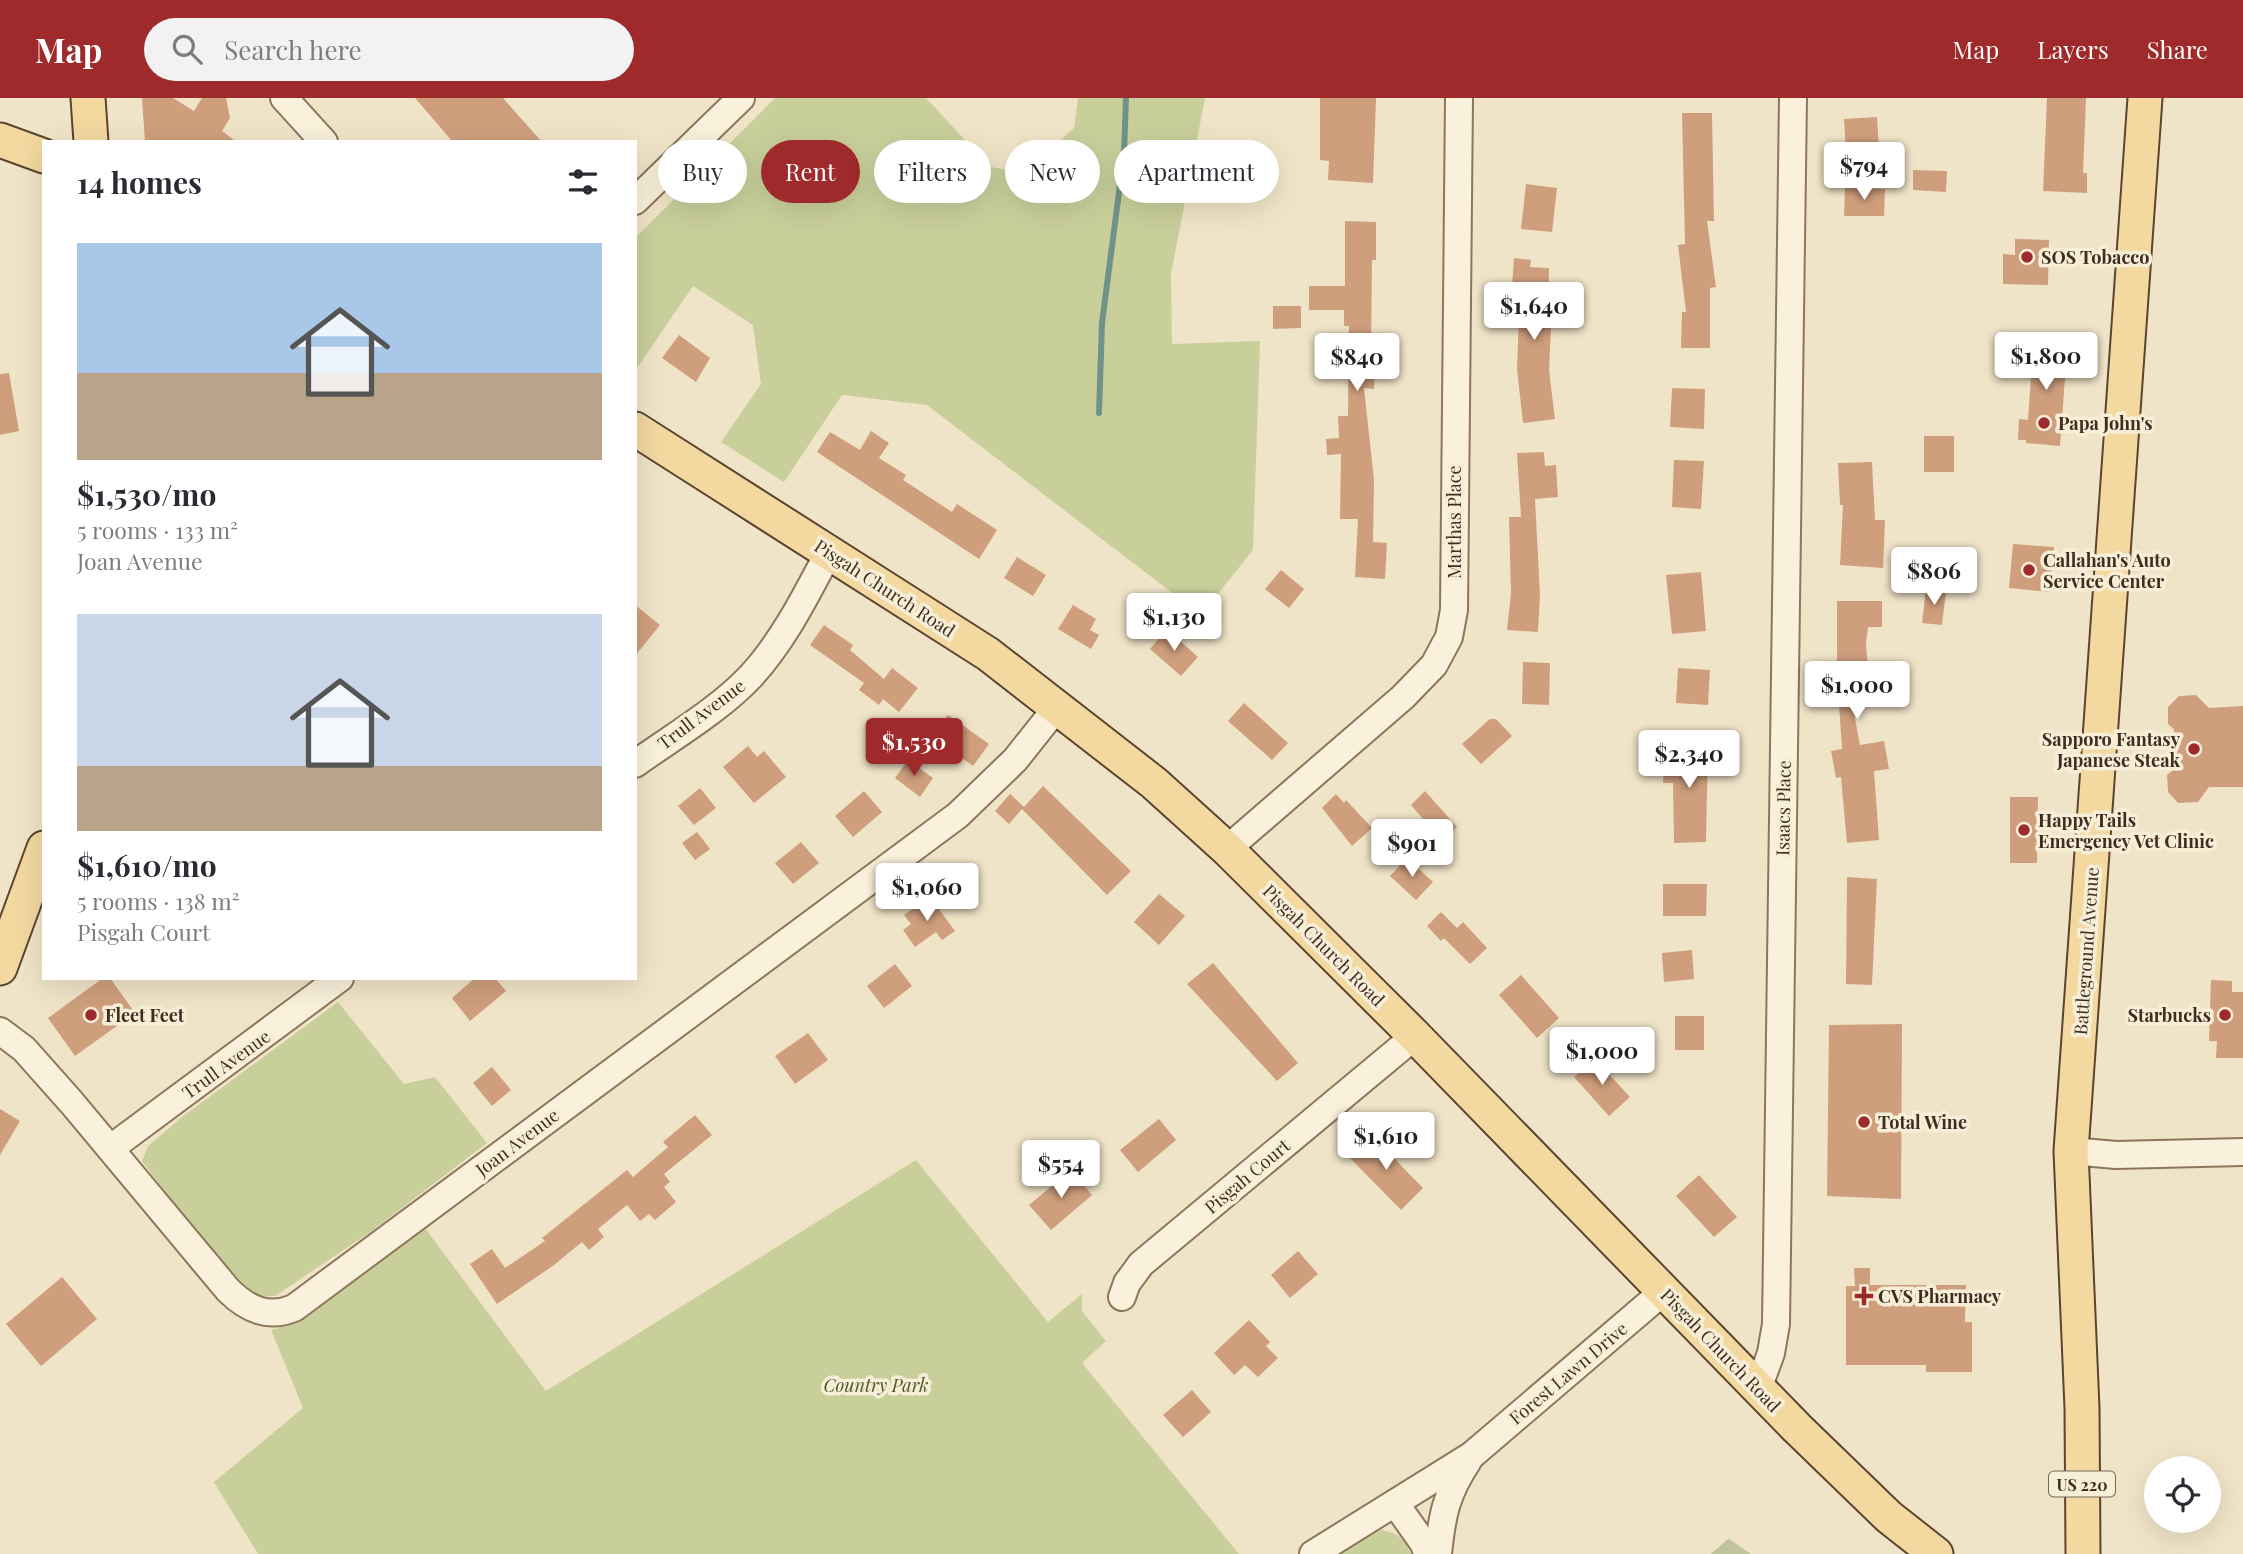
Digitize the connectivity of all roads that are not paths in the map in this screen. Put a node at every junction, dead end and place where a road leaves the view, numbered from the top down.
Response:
1 (88, 98) edge
2 (284, 98) edge
3 (741, 98) edge
4 (1459, 98) edge
5 (1793, 98) edge
6 (2145, 98) edge
7 (0, 140) edge
8 (91, 140) edge
9 (322, 140) edge
10 (42, 155) edge
11 (637, 199) edge
12 (637, 430) edge
13 (829, 552) junction
14 (1058, 706) junction
15 (637, 762) edge
16 (1227, 849) junction
17 (42, 853) edge
18 (0, 968) edge
19 (337, 980) edge
20 (0, 1031) edge
21 (1415, 1036) junction
22 (111, 1149) junction
23 (2071, 1151) junction
24 (2243, 1153) edge
25 (1664, 1291) junction
26 (1122, 1297) dead end
27 (1758, 1389) junction
28 (1811, 1443) junction
29 (1472, 1455) junction
30 (1395, 1503) junction
31 (1313, 1554) edge
32 (1427, 1554) edge
33 (1438, 1554) edge
34 (1903, 1554) edge
35 (1936, 1554) edge
36 (2083, 1554) edge

1 - 8 main road
2 - 9 street
3 - 11 street
4 - 16 street, Marthas Place
5 - 27 street, Isaacs Place
6 - 23 main road, Battleground Avenue / US 220
7 - 10 main road
12 - 13 main road, Pisgah Church Road
13 - 14 main road, Pisgah Church Road
13 - 15 street, Trull Avenue
14 - 16 main road, Pisgah Church Road
14 - 22 street, Joan Avenue
16 - 21 main road, Pisgah Church Road
17 - 18 main road
19 - 22 street, Trull Avenue
20 - 22 street, Joan Avenue
21 - 25 main road, Pisgah Church Road
21 - 26 street, Pisgah Court
23 - 24 street
23 - 36 main road, Battleground Avenue / US 220
25 - 27 main road, Pisgah Church Road
25 - 29 street, Forest Lawn Drive
27 - 28 main road, Pisgah Church Road
28 - 34 main road
28 - 35 main road, Pisgah Church Road
29 - 30 street, Forest Lawn Drive
29 - 33 street, Forest Lawn Drive
30 - 31 street, Forest Lawn Drive
30 - 32 street

